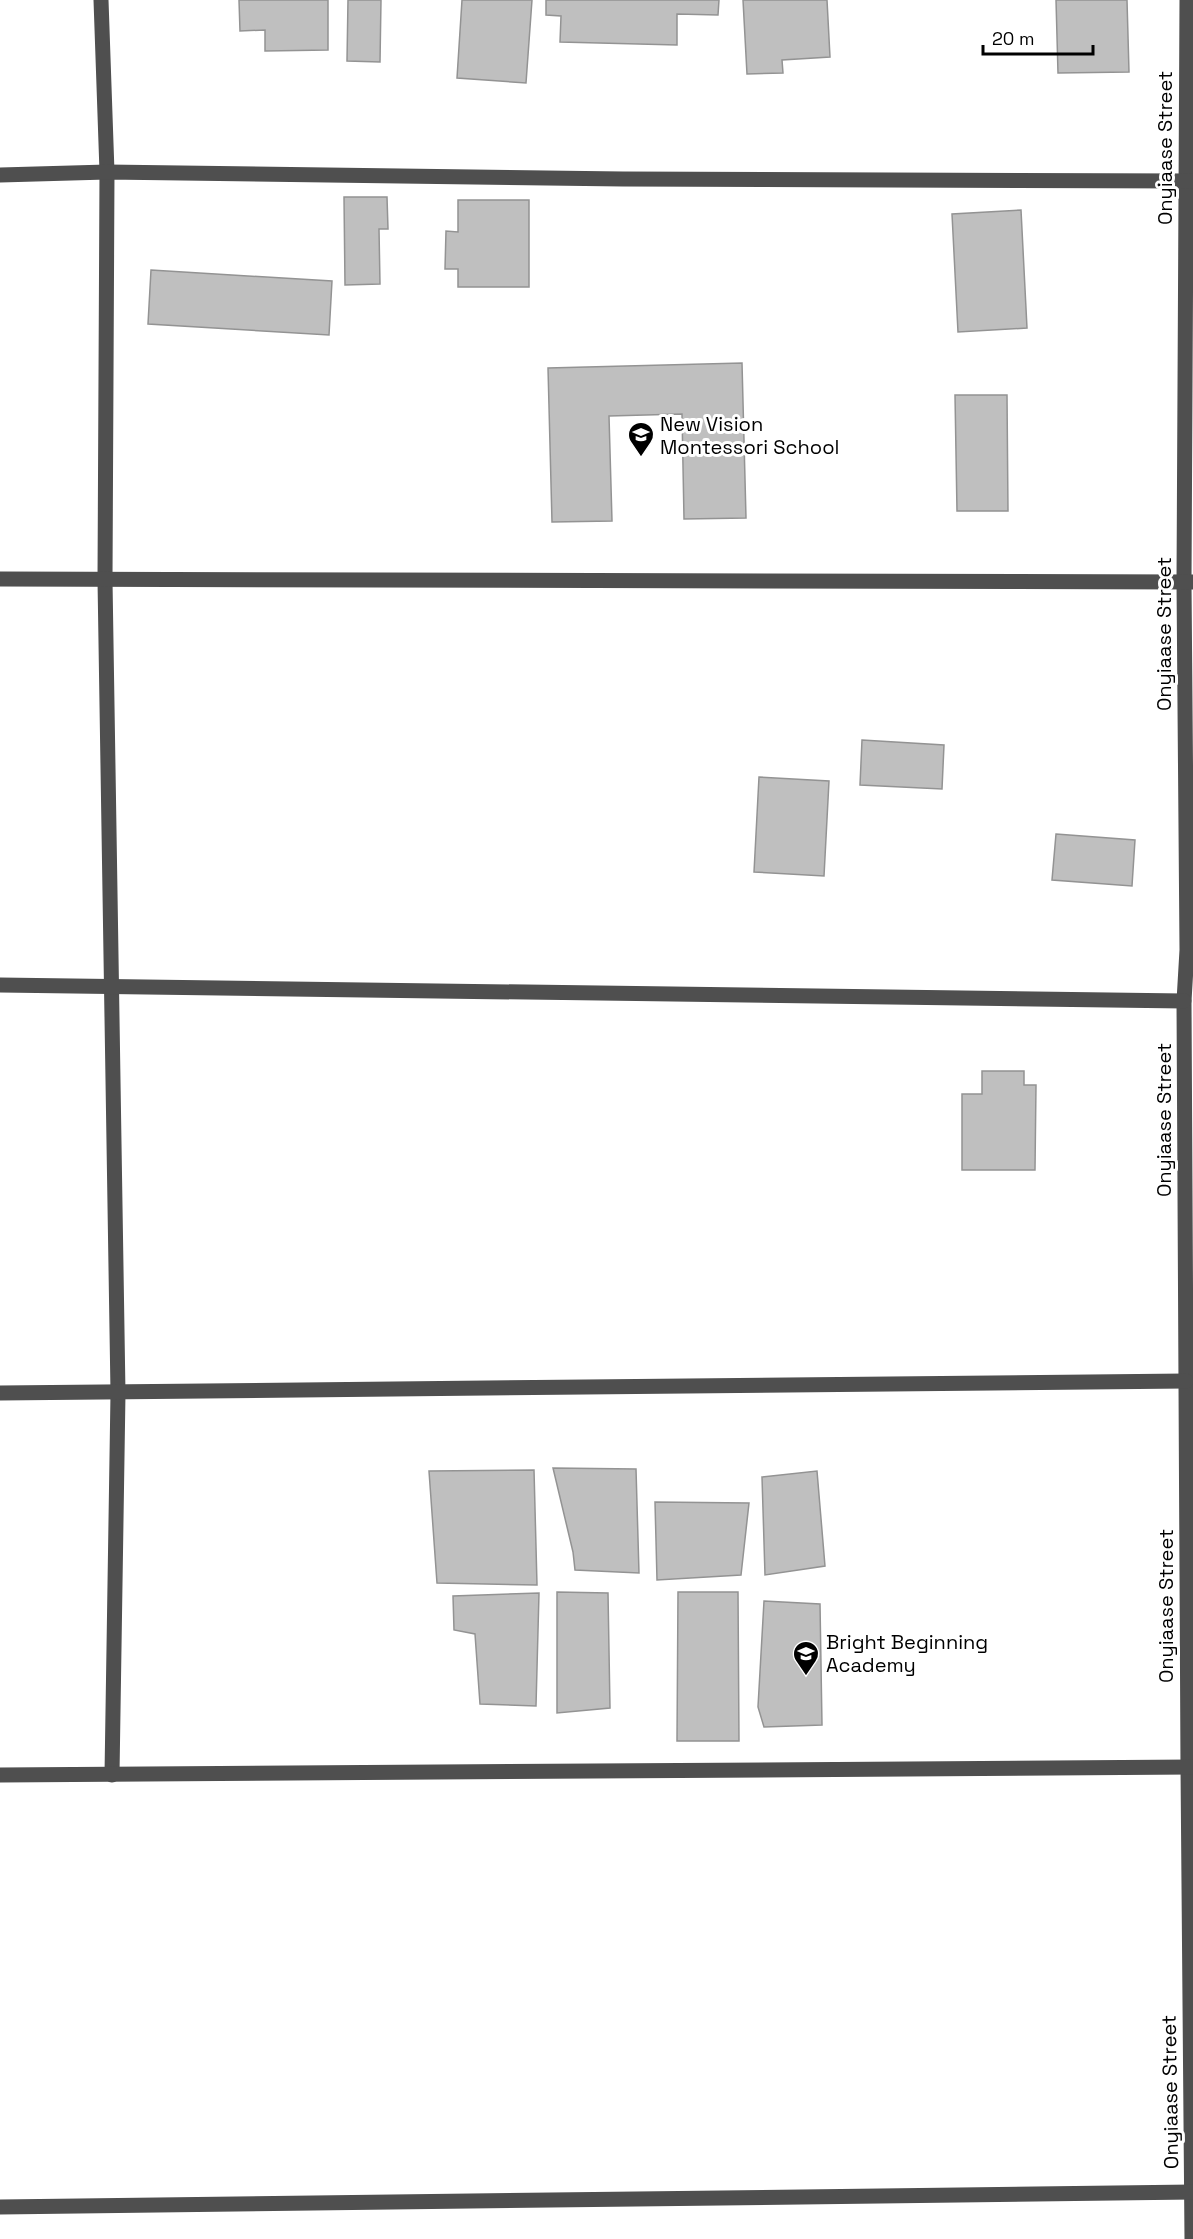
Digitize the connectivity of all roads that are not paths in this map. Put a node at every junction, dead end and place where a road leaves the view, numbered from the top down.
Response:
1 (101, 0) edge
2 (1187, 0) edge
3 (107, 172) junction
4 (0, 175) edge
5 (1190, 182) edge
6 (0, 579) edge
7 (105, 580) junction
8 (1188, 582) edge
9 (1190, 951) edge
10 (0, 985) edge
11 (111, 988) junction
12 (1184, 1001) junction
13 (1185, 1381) junction
14 (118, 1393) junction
15 (0, 1394) edge
16 (1190, 1767) edge
17 (0, 1775) edge
18 (112, 1775) junction
19 (1192, 2192) edge
20 (0, 2207) edge
21 (1192, 2239) edge

1 - 3 street
2 - 5 street, Onyiaase Street
3 - 4 street
3 - 5 street
3 - 7 street
5 - 8 street, Onyiaase Street
6 - 7 street
7 - 8 street
7 - 11 street
8 - 9 street, Onyiaase Street
9 - 12 street, Onyiaase Street
10 - 11 street
11 - 12 street
11 - 14 street
12 - 13 street, Onyiaase Street
13 - 14 street
13 - 16 street, Onyiaase Street
14 - 15 street
14 - 18 street
16 - 18 street
16 - 19 street, Onyiaase Street
17 - 18 street
19 - 20 street
19 - 21 street, Onyiaase Street

